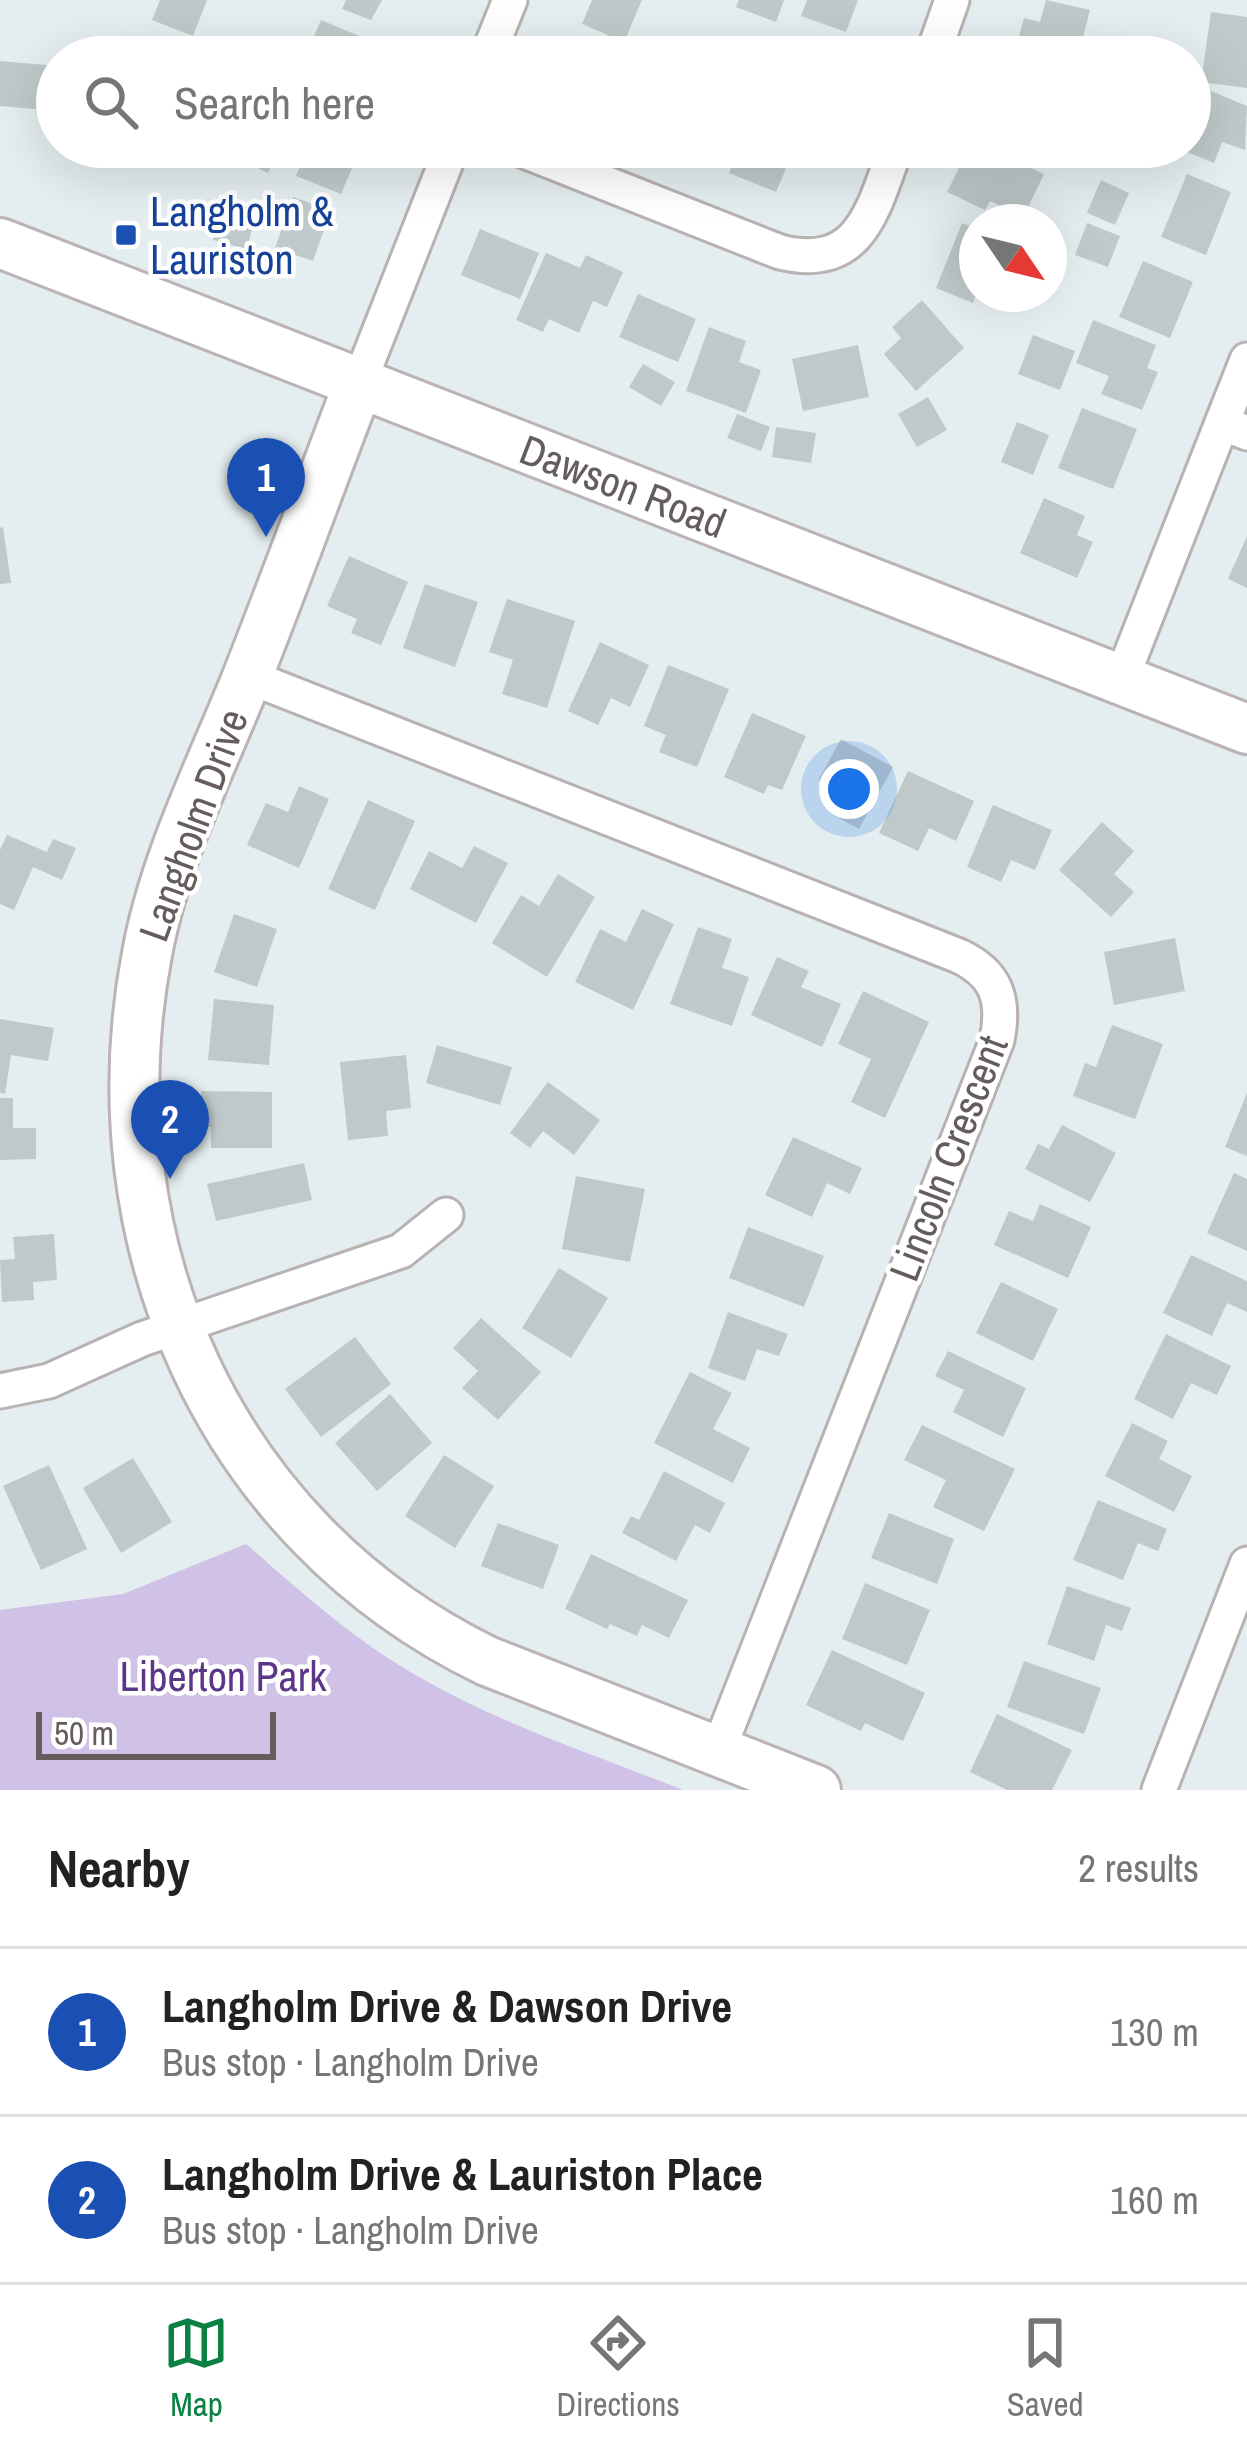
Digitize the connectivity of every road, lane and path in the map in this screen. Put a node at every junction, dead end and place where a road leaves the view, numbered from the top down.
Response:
1 (510, 0) edge
2 (952, 0) edge
3 (496, 36) edge
4 (939, 36) edge
5 (444, 168) edge
6 (567, 168) edge
7 (887, 168) edge
8 (0, 242) edge
9 (1247, 360) edge
10 (359, 383) junction
11 (1235, 428) edge
12 (247, 676) junction
13 (1121, 680) junction
14 (1247, 729) edge
15 (446, 1215) dead end
16 (179, 1328) junction
17 (0, 1391) edge
18 (1247, 1564) edge
19 (718, 1751) junction
20 (816, 1790) edge
21 (1159, 1790) edge

1 - 3 street
2 - 4 street
5 - 10 street
6 - 7 street
8 - 10 street, Dawson Road
9 - 11 street
10 - 12 street, Langholm Drive
10 - 13 street, Dawson Road
11 - 13 street
12 - 16 street, Langholm Drive
12 - 19 street, Lincoln Crescent
13 - 14 street, Dawson Road
15 - 16 street
16 - 17 street
16 - 19 street, Langholm Drive
18 - 21 street
19 - 20 street, Langholm Drive

